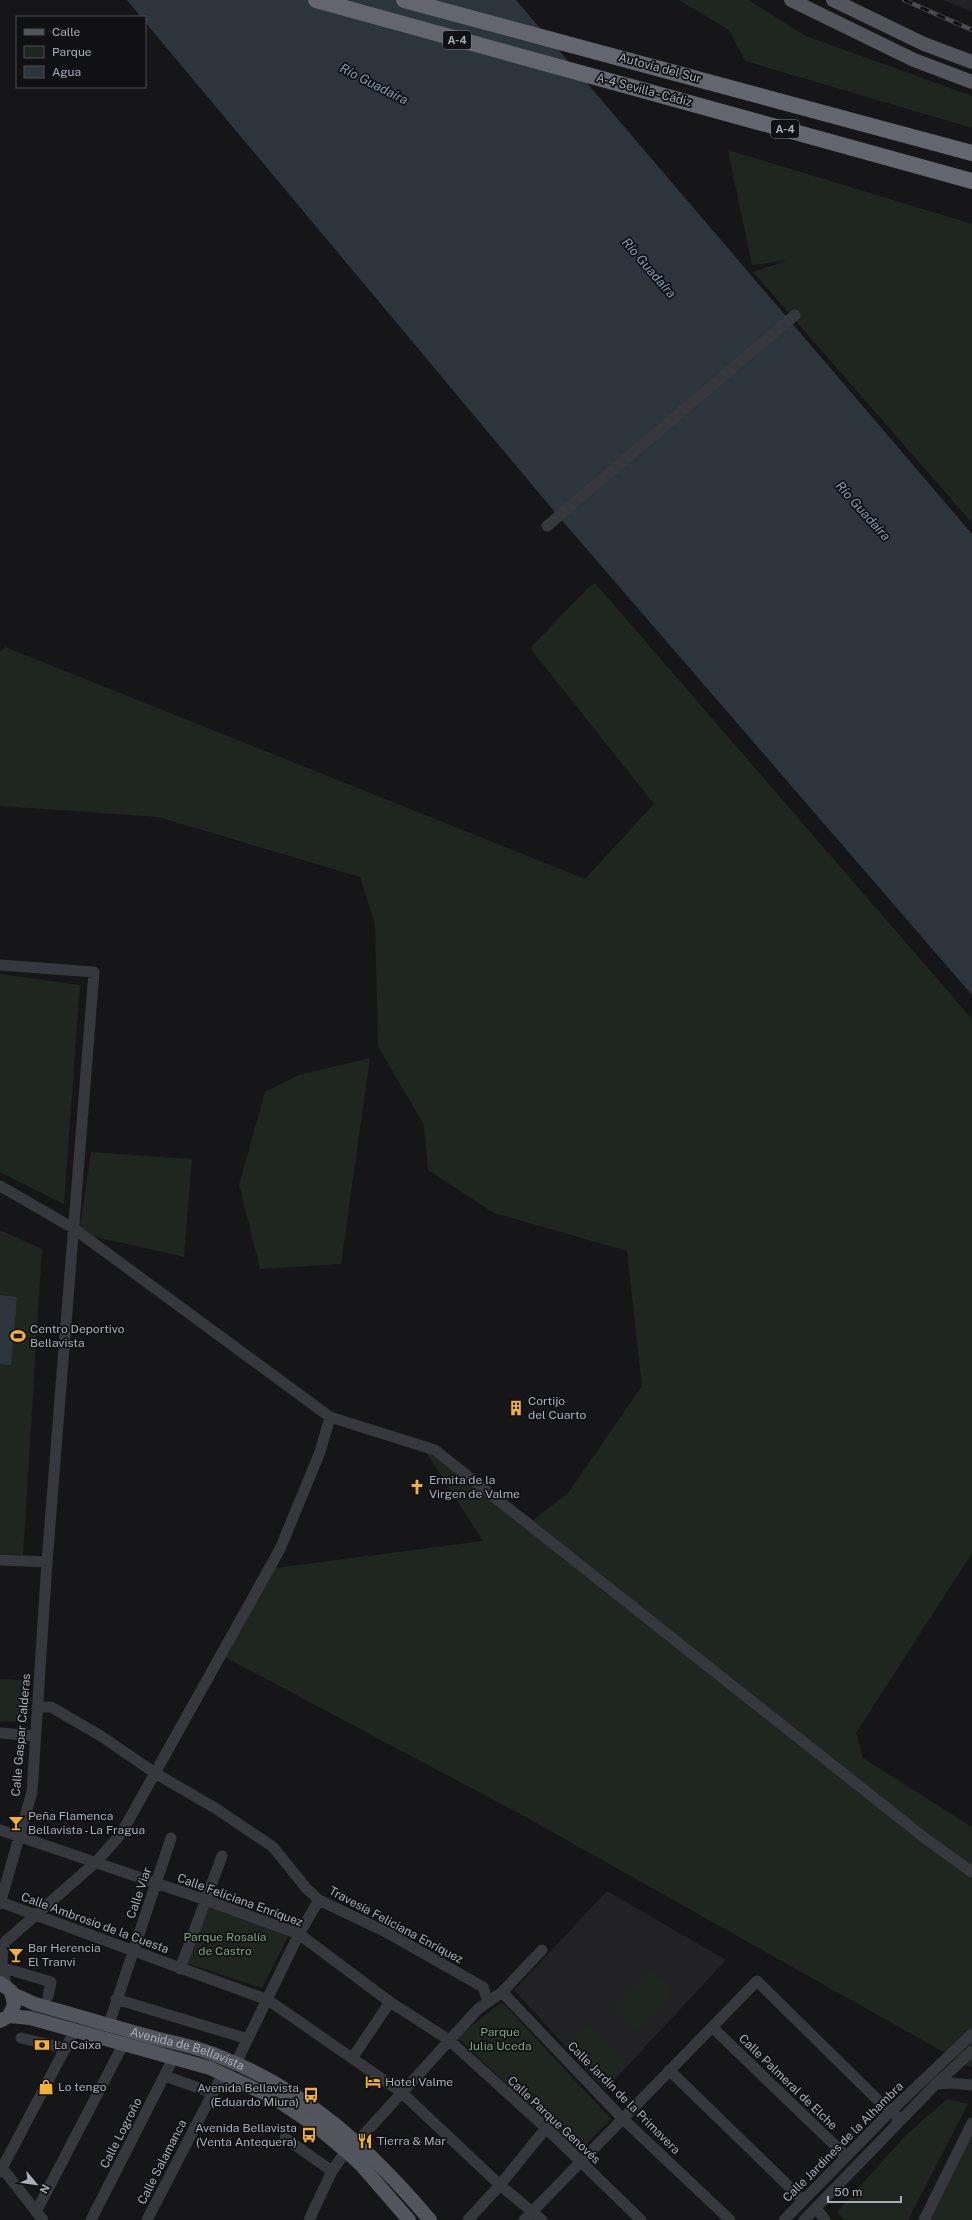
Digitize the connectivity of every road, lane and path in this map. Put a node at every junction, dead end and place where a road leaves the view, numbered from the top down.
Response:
1 (316, 0) edge
2 (404, 0) edge
3 (791, 0) edge
4 (833, 0) edge
5 (972, 62) edge
6 (972, 82) edge
7 (972, 153) edge
8 (972, 181) edge
9 (792, 317) dead end
10 (547, 526) dead end
11 (0, 964) edge
12 (0, 1186) edge
13 (72, 1228) junction
14 (330, 1417) junction
15 (0, 1560) edge
16 (47, 1562) junction
17 (37, 1707) junction
18 (0, 1733) edge
19 (35, 1736) junction
20 (155, 1774) junction
21 (0, 1830) edge
22 (19, 1836) junction
23 (171, 1838) dead end
24 (222, 1856) dead end
25 (96, 1862) junction
26 (972, 1872) edge
27 (156, 1884) junction
28 (206, 1900) junction
29 (319, 1900) junction
30 (0, 1903) edge
31 (37, 1916) junction
32 (299, 1934) junction
33 (542, 1950) dead end
34 (132, 1952) junction
35 (1, 1967) edge
36 (180, 1969) junction
37 (7, 1988) edge
38 (502, 1992) junction
39 (48, 1996) dead end
40 (116, 1999) junction
41 (268, 2000) junction
42 (390, 2002) junction
43 (488, 2002) junction
44 (4, 2018) edge
45 (109, 2024) junction
46 (712, 2027) junction
47 (75, 2030) junction
48 (972, 2034) edge
49 (21, 2038) dead end
50 (248, 2039) junction
51 (449, 2040) junction
52 (124, 2043) junction
53 (65, 2048) junction
54 (972, 2051) edge
55 (174, 2057) junction
56 (353, 2057) junction
57 (236, 2063) junction
58 (669, 2070) junction
59 (223, 2073) junction
60 (165, 2076) junction
61 (936, 2084) junction
62 (972, 2085) edge
63 (401, 2092) junction
64 (213, 2093) junction
65 (890, 2112) junction
66 (622, 2118) junction
67 (972, 2123) edge
68 (896, 2125) junction
69 (546, 2128) junction
70 (285, 2138) dead end
71 (357, 2142) junction
72 (346, 2151) junction
73 (846, 2156) junction
74 (580, 2162) junction
75 (2, 2166) edge
76 (332, 2171) junction
77 (500, 2185) junction
78 (803, 2200) junction
79 (816, 2208) junction
80 (533, 2211) junction
81 (40, 2216) edge
82 (91, 2220) edge
83 (147, 2220) edge
84 (309, 2220) edge
85 (410, 2220) edge
86 (430, 2220) edge
87 (468, 2220) edge
88 (524, 2220) edge
89 (542, 2220) edge
90 (641, 2220) edge
91 (730, 2220) edge
92 (784, 2220) edge
93 (804, 2220) edge
94 (825, 2220) edge
95 (924, 2220) edge

1 - 8 highway, A-4 Sevilla - Cádiz / A-4
2 - 7 highway, Autovía del Sur / A-4
3 - 6 main road
4 - 5 main road
9 - 10 street
11 - 13 street, Calle Gaspar Calderas
12 - 13 street
13 - 14 street
13 - 16 street, Calle Gaspar Calderas
14 - 20 street
14 - 26 street
15 - 16 street
16 - 17 street, Calle Gaspar Calderas
17 - 19 street, Calle Gaspar Calderas
17 - 20 street, Travesía Feliciana Enríquez
18 - 19 street
19 - 22 street, Calle Gaspar Calderas
20 - 25 street
20 - 29 street, Travesía Feliciana Enríquez
21 - 22 street, Calle Feliciana Enríquez
22 - 25 street, Calle Feliciana Enríquez
22 - 30 street, Calle Gaspar Calderas
23 - 27 street, Calle Viar
24 - 28 street
25 - 27 street, Calle Feliciana Enríquez
25 - 31 street
27 - 28 street, Calle Feliciana Enríquez
27 - 34 street, Calle Viar
28 - 32 street, Calle Feliciana Enríquez
28 - 36 street
29 - 32 street
29 - 43 street, Travesía Feliciana Enríquez
30 - 31 street, Calle Ambrosio de la Cuesta
31 - 34 street, Calle Ambrosio de la Cuesta
31 - 35 street
32 - 41 street
32 - 42 street, Calle Feliciana Enríquez
33 - 38 street
34 - 36 street, Calle Ambrosio de la Cuesta
34 - 40 street, Calle Viar
35 - 37 street
35 - 39 street
36 - 41 street, Calle Ambrosio de la Cuesta
37 - 44 main road
37 - 45 main road, Avenida de Bellavista
38 - 43 street
38 - 66 street, Calle Jardín de la Primavera
40 - 45 street, Calle Viar
40 - 50 street
41 - 50 street
41 - 56 street, Calle Ambrosio de la Cuesta
42 - 51 street, Calle Feliciana Enríquez
42 - 56 street
43 - 51 street
44 - 47 main road, Avenida de Bellavista
45 - 57 main road, Avenida de Bellavista
46 - 58 street
46 - 65 street
46 - 73 street, Calle Palmeral de Elche
47 - 52 main road, Avenida de Bellavista
47 - 53 street
48 - 65 street, Calle Jardines de la Alhambra
49 - 53 street
50 - 57 street
51 - 63 street
51 - 69 street, Calle Parque Genovés
52 - 55 main road, Avenida de Bellavista
52 - 81 street
53 - 75 street
54 - 61 street, Calle Jardines de la Alhambra
55 - 59 main road, Avenida de Bellavista
55 - 60 street, Calle Logroño
56 - 63 street, Calle Ambrosio de la Cuesta
57 - 71 main road, Avenida de Bellavista
58 - 66 street
58 - 78 street
59 - 64 street, Calle Salamanca
59 - 72 main road, Avenida de Bellavista
60 - 64 street
60 - 82 street, Calle Logroño
61 - 62 street
61 - 68 street, Calle Jardines de la Alhambra
63 - 71 street
63 - 77 street, Calle Ambrosio de la Cuesta
64 - 83 street, Calle Salamanca
65 - 68 street
65 - 73 street, Calle Jardines de la Alhambra
66 - 74 street
66 - 91 street, Calle Jardín de la Primavera
67 - 95 street
68 - 79 street, Calle Jardines de la Alhambra
69 - 74 street, Calle Parque Genovés
69 - 77 street
70 - 76 street
71 - 86 main road, Avenida de Bellavista
72 - 76 street
72 - 85 main road, Avenida de Bellavista
73 - 78 street, Calle Jardines de la Alhambra
74 - 80 street
74 - 90 street, Calle Parque Genovés
75 - 81 street
76 - 84 street
77 - 80 street, Calle Ambrosio de la Cuesta
77 - 87 street
78 - 92 street, Calle Jardines de la Alhambra
79 - 93 street, Calle Jardines de la Alhambra
79 - 94 street
80 - 88 street
80 - 89 street, Calle Ambrosio de la Cuesta

